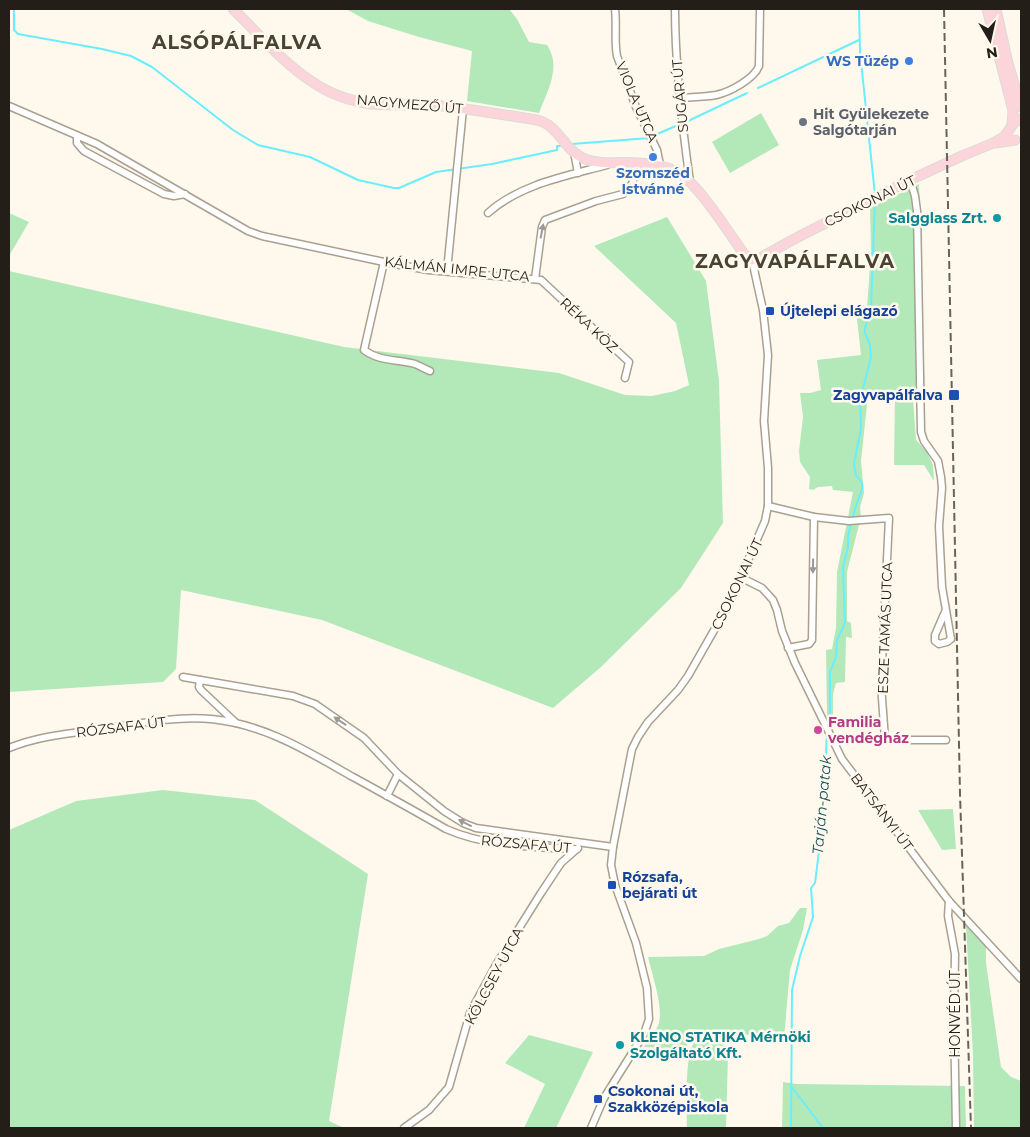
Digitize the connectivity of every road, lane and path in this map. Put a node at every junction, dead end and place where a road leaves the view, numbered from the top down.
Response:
1 (233, 9) edge
2 (615, 9) edge
3 (675, 9) edge
4 (760, 9) edge
5 (987, 9) edge
6 (996, 9) edge
7 (680, 98) junction
8 (9, 106) edge
9 (1021, 108) edge
10 (463, 109) junction
11 (1021, 119) edge
12 (1012, 127) junction
13 (77, 136) junction
14 (1018, 142) edge
15 (991, 144) junction
16 (574, 152) junction
17 (618, 162) junction
18 (638, 163) junction
19 (660, 165) junction
20 (578, 173) junction
21 (910, 180) junction
22 (690, 182) junction
23 (185, 194) junction
24 (488, 213) dead end
25 (752, 260) junction
26 (384, 262) junction
27 (447, 271) junction
28 (536, 279) junction
29 (430, 371) dead end
30 (624, 378) dead end
31 (768, 506) junction
32 (814, 517) junction
33 (742, 578) junction
34 (945, 612) dead end
35 (788, 648) junction
36 (183, 677) dead end
37 (200, 680) junction
38 (236, 722) junction
39 (830, 737) junction
40 (885, 739) junction
41 (946, 740) dead end
42 (9, 748) edge
43 (398, 774) junction
44 (387, 796) junction
45 (581, 842) junction
46 (613, 847) junction
47 (577, 849) junction
48 (950, 901) junction
49 (1021, 980) edge
50 (404, 1128) edge
51 (592, 1128) edge
52 (956, 1128) edge

1 - 10 main road, NAGYMEZŐ ÚT
2 - 19 street, VIOLA UTCA
3 - 7 street, SUGÁR ÚT
4 - 7 street
5 - 12 main road
6 - 9 main road
7 - 22 street, SUGÁR ÚT
8 - 13 street, KÁLMÁN IMRE UTCA
10 - 16 main road, NAGYMEZŐ ÚT
10 - 27 street
11 - 12 main road
12 - 14 main road
12 - 15 main road
13 - 23 street, KÁLMÁN IMRE UTCA
13 - 23 street, KÁLMÁN IMRE UTCA
14 - 15 main road
15 - 21 main road, CSOKONAI ÚT
16 - 17 main road
16 - 20 street, NAGYMEZŐ ÚT
17 - 18 main road
17 - 20 street
18 - 19 main road
28 -> 18 street, KÁLMÁN IMRE UTCA
19 - 22 main road
20 - 24 street
21 - 25 main road, CSOKONAI ÚT
21 - 34 street
22 - 25 main road
23 - 26 street, KÁLMÁN IMRE UTCA
25 - 31 street, CSOKONAI ÚT
26 - 27 street, KÁLMÁN IMRE UTCA
26 - 29 street
27 - 28 street, KÁLMÁN IMRE UTCA
28 - 30 street, RÉKA KÖZ
31 - 32 street
31 - 33 street, CSOKONAI ÚT
32 -> 35 street
32 - 40 street, ESZE TAMÁS UTCA
33 - 35 street, BATSÁNYI ÚT
33 - 46 street, CSOKONAI ÚT
35 - 39 street, BATSÁNYI ÚT
36 - 37 street, RÓZSAFA ÚT
37 - 38 street, RÓZSAFA ÚT
43 -> 37 street, RÓZSAFA ÚT
38 - 42 street, RÓZSAFA ÚT
38 - 44 street, RÓZSAFA ÚT
39 - 40 street
39 - 48 street, BATSÁNYI ÚT
40 - 41 street
43 - 44 street
45 -> 43 street, RÓZSAFA ÚT
44 - 47 street, RÓZSAFA ÚT
45 - 46 street, RÓZSAFA ÚT
45 - 47 street, RÓZSAFA ÚT
46 - 51 street, CSOKONAI ÚT
47 - 50 street, KÖLCSEY UTCA
48 - 49 street, BATSÁNYI ÚT
48 - 52 street, HONVÉD ÚT

